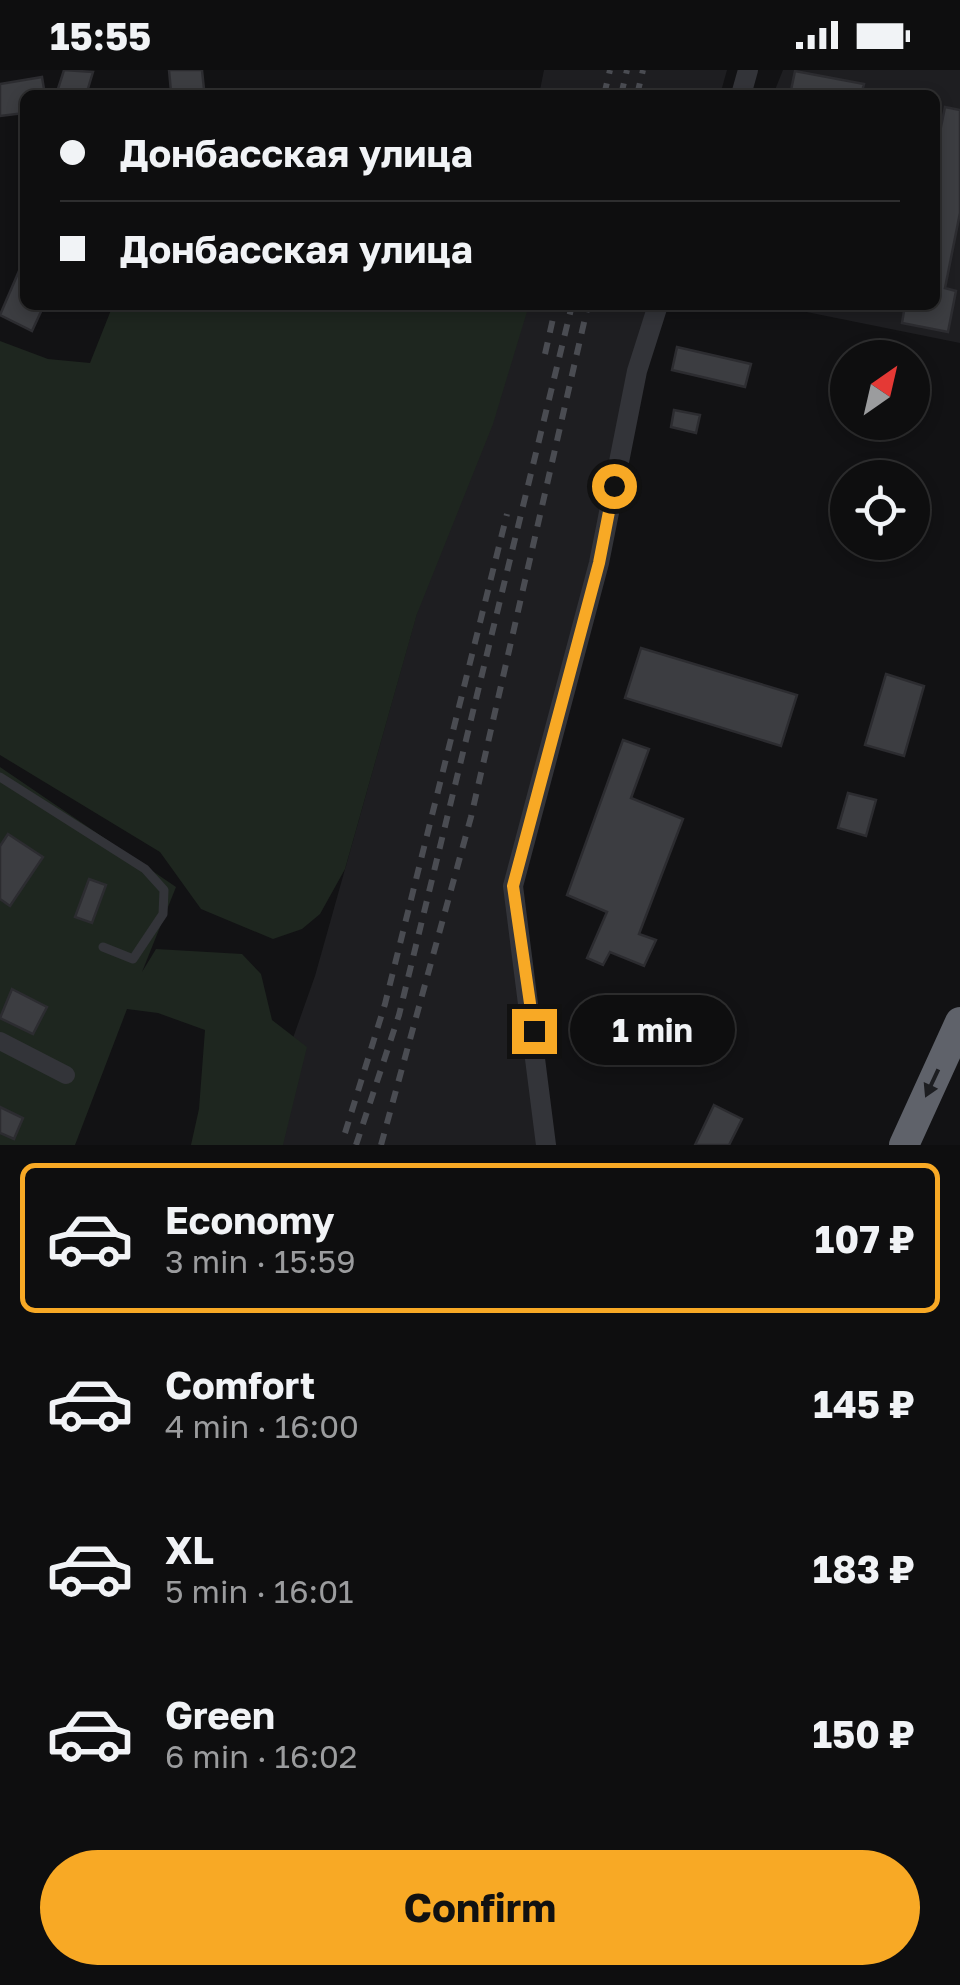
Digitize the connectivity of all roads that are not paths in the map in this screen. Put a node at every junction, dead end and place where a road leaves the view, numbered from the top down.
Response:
1 (656, 310) edge
2 (0, 778) edge
3 (103, 947) dead end
4 (960, 1022) edge
5 (0, 1041) edge
6 (66, 1075) dead end
7 (546, 1145) edge
8 (904, 1145) edge

1 - 7 street
2 - 3 lane
4 -> 8 highway
5 - 6 street

